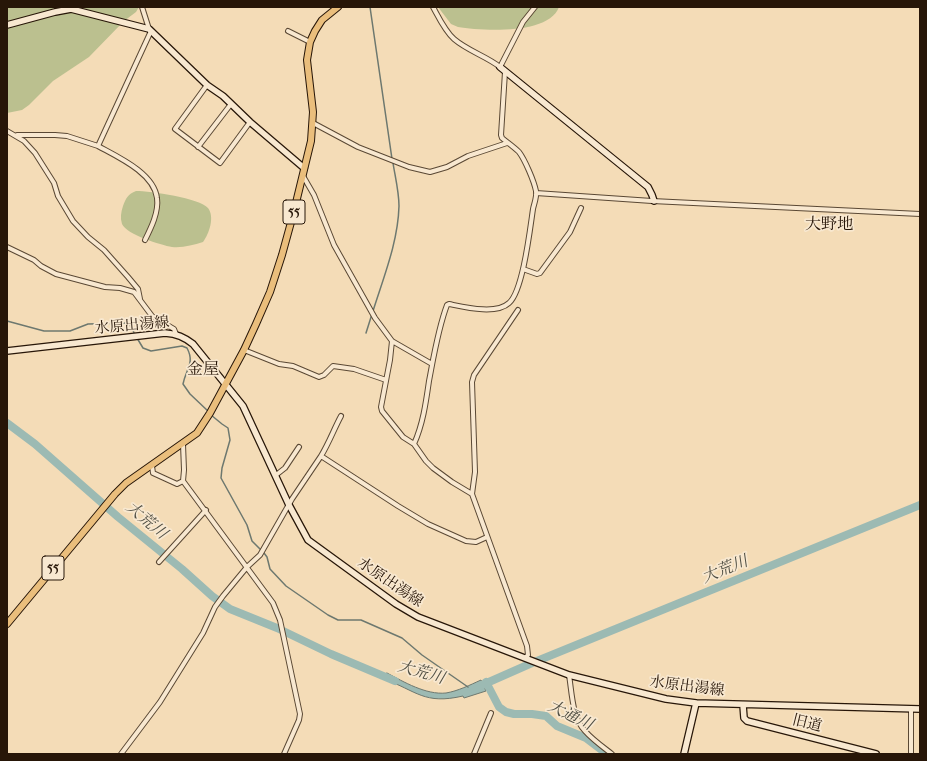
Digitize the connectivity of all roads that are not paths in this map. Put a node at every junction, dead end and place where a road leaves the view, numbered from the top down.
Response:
1 (142, 7) edge
2 (338, 7) edge
3 (433, 7) edge
4 (535, 7) edge
5 (7, 25) edge
6 (150, 30) junction
7 (288, 30) dead end
8 (310, 42) junction
9 (500, 68) junction
10 (506, 72) junction
11 (207, 85) junction
12 (230, 104) junction
13 (250, 122) junction
14 (313, 123) junction
15 (7, 131) edge
16 (16, 135) junction
17 (507, 143) junction
18 (98, 146) junction
19 (198, 146) junction
20 (304, 168) junction
21 (303, 176) junction
22 (536, 193) junction
23 (654, 201) junction
24 (581, 208) dead end
25 (920, 214) edge
26 (146, 240) dead end
27 (7, 247) edge
28 (523, 269) junction
29 (140, 298) junction
30 (518, 310) dead end
31 (176, 334) junction
32 (392, 341) junction
33 (244, 350) junction
34 (7, 351) edge
35 (432, 364) junction
36 (386, 380) junction
37 (226, 383) junction
38 (341, 416) dead end
39 (182, 444) junction
40 (414, 444) junction
41 (299, 447) dead end
42 (321, 456) junction
43 (152, 466) junction
44 (276, 475) junction
45 (183, 481) junction
46 (472, 494) junction
47 (289, 505) junction
48 (206, 510) junction
49 (487, 536) junction
50 (159, 562) dead end
51 (247, 568) junction
52 (7, 624) edge
53 (527, 658) junction
54 (569, 675) junction
55 (696, 704) junction
56 (743, 705) junction
57 (911, 709) junction
58 (920, 709) edge
59 (491, 713) dead end
60 (121, 754) edge
61 (284, 754) edge
62 (474, 754) edge
63 (612, 754) edge
64 (684, 754) edge
65 (876, 754) edge
66 (911, 754) edge

1 - 6 street
2 - 8 main road, 55
3 - 9 street
4 - 9 street
5 - 6 main road
6 - 11 main road
6 - 18 street
7 - 8 street
8 - 14 main road, 55
9 - 10 main road
10 - 17 street
10 - 23 main road
11 - 12 main road
11 - 19 street
12 - 13 main road
12 - 19 street
13 - 19 street
13 - 20 main road
14 - 17 street
14 - 20 main road, 55
15 - 16 street
16 - 18 street
16 - 29 street
17 - 22 street
18 - 26 street
20 - 21 main road, 55
21 - 32 street
21 - 33 main road, 55
22 - 23 street
22 - 28 street
23 - 25 street
24 - 28 street
27 - 29 street
28 - 35 street
29 - 31 street
30 - 46 street
31 - 34 main road, 水原出湯線
31 - 37 main road, 水原出湯線
32 - 35 street
32 - 36 street
33 - 36 street
33 - 37 main road, 55
35 - 40 street
36 - 40 street
37 - 39 main road, 55
37 - 44 main road, 水原出湯線
38 - 42 street
39 - 43 main road, 55
39 - 45 street
40 - 46 street
41 - 44 street
42 - 47 street
42 - 49 street
43 - 45 street
43 - 52 main road, 55
44 - 47 main road, 水原出湯線
45 - 48 street
46 - 49 street
47 - 51 street
47 - 53 main road, 水原出湯線
48 - 50 street
48 - 51 street
49 - 53 street
51 - 60 street
51 - 61 street
53 - 54 main road, 水原出湯線
54 - 55 main road, 水原出湯線
54 - 63 street
55 - 56 main road, 水原出湯線
55 - 64 main road
56 - 57 main road, 水原出湯線
56 - 65 main road, 旧道
57 - 58 main road, 水原出湯線
57 - 66 street
59 - 62 street

